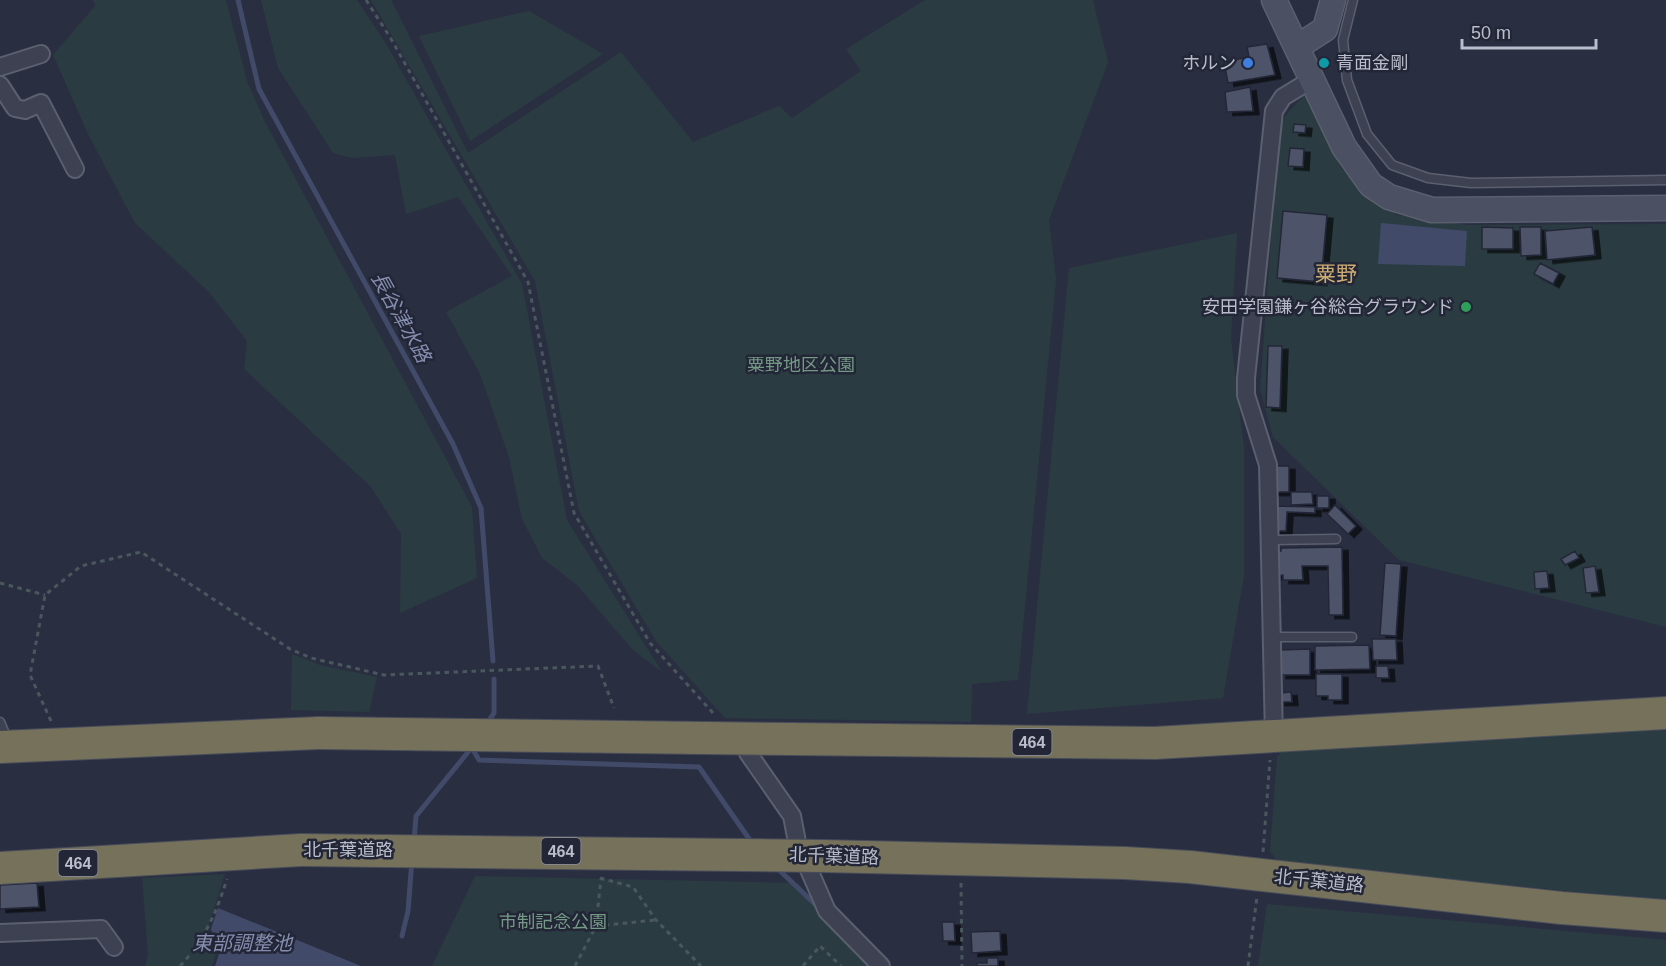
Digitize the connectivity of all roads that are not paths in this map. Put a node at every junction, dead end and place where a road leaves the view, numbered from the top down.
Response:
1 (1274, 0) edge
2 (1333, 0) edge
3 (1353, 0) edge
4 (1297, 47) junction
5 (40, 54) dead end
6 (0, 67) edge
7 (1311, 80) junction
8 (0, 85) edge
9 (75, 169) dead end
10 (1666, 180) edge
11 (1666, 208) edge
12 (1336, 539) dead end
13 (1269, 540) junction
14 (1271, 637) junction
15 (1352, 637) dead end
16 (1666, 713) edge
17 (3, 738) edge
18 (1274, 738) junction
19 (748, 753) dead end
20 (0, 868) edge
21 (1666, 916) edge
22 (0, 933) edge
23 (114, 947) dead end
24 (881, 966) edge

1 - 4 street
2 - 4 street
3 - 10 lane
4 - 7 street
5 - 6 street
7 - 11 street
7 - 13 street
8 - 9 street
12 - 13 lane
13 - 14 street
14 - 15 lane
14 - 18 street
16 - 18 highway, 464
17 - 18 highway, 464, bridge
19 - 24 street
20 - 21 highway, 北千葉道路 / 464, bridge
22 - 23 street

